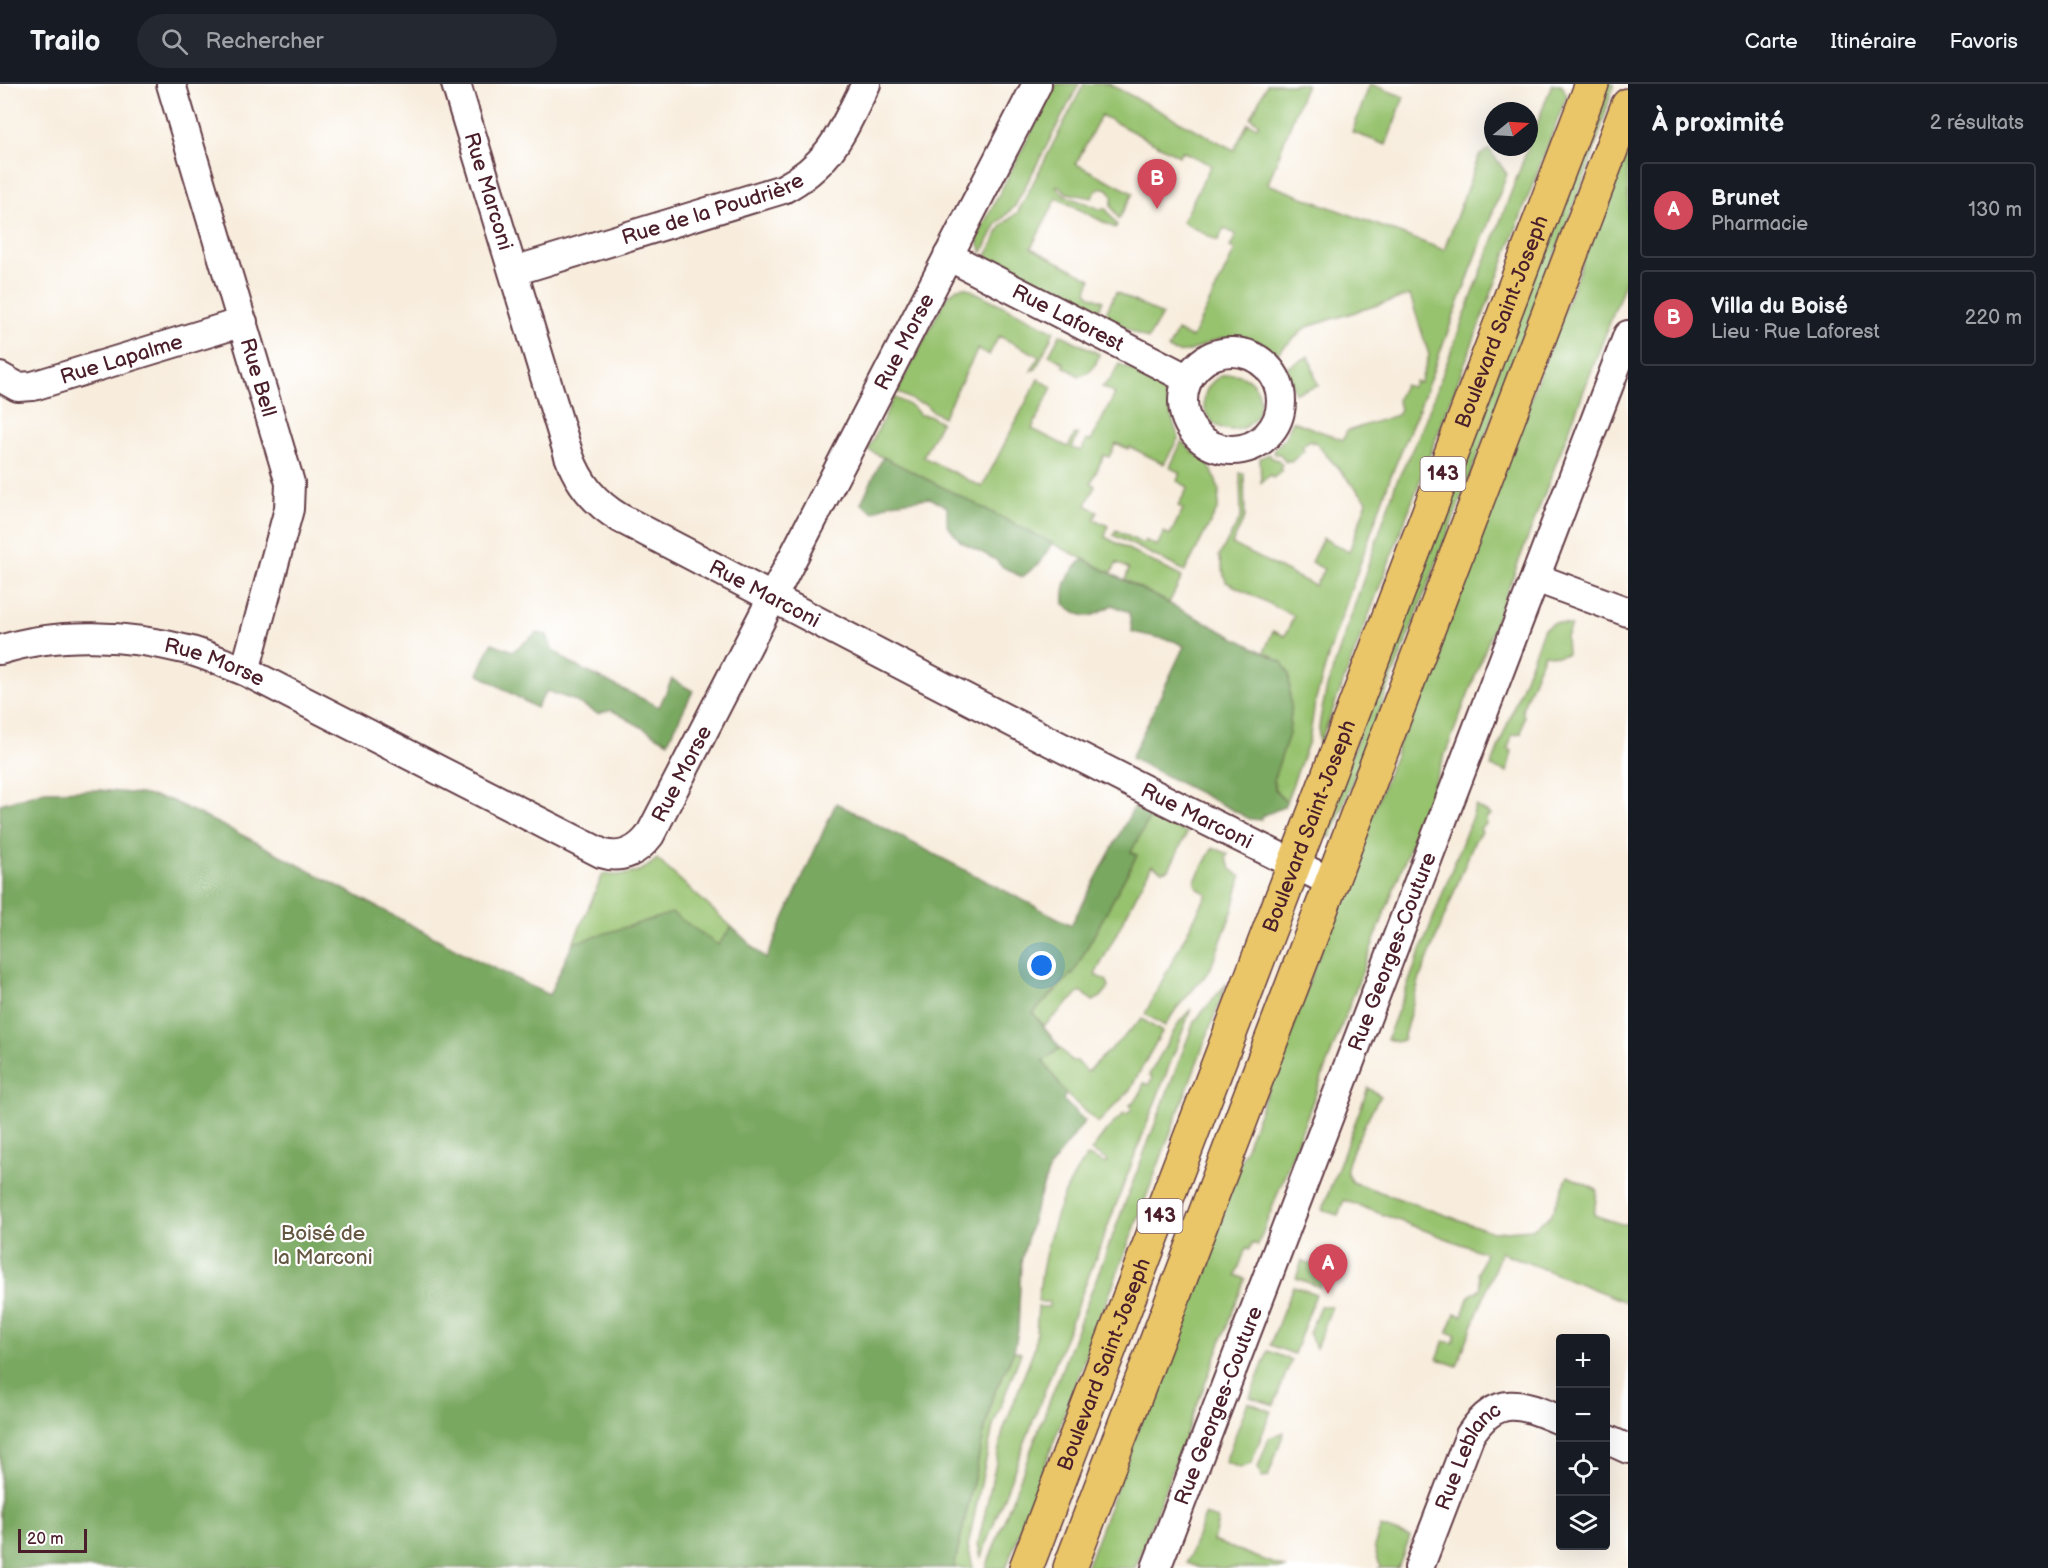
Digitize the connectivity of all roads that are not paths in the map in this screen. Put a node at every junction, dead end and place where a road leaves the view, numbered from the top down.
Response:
1 (171, 84) edge
2 (456, 84) edge
3 (866, 84) edge
4 (1037, 84) edge
5 (1592, 84) edge
6 (1628, 105) edge
7 (948, 256) junction
8 (514, 271) junction
9 (243, 322) junction
10 (1627, 343) edge
11 (0, 378) edge
12 (1188, 379) dead end
13 (1536, 578) junction
14 (771, 597) junction
15 (1628, 612) edge
16 (0, 650) edge
17 (244, 671) junction
18 (1294, 864) junction
19 (1331, 882) junction
20 (1556, 1418) edge
21 (1610, 1441) edge
22 (1628, 1449) edge
23 (1026, 1568) edge
24 (1070, 1568) edge
25 (1156, 1568) edge
26 (1419, 1568) edge

1 - 9 street, Rue Bell
2 - 8 street, Rue Marconi
3 - 8 street, Rue de la Poudrière
4 - 7 street, Rue Morse
5 - 18 main road, Boulevard Saint-Joseph / 143
6 - 19 main road, Boulevard Saint-Joseph / 143
7 - 12 street, Rue Laforest
7 - 14 street, Rue Morse
8 - 14 street, Rue Marconi
9 - 11 street, Rue Lapalme
9 - 17 street, Rue Bell
10 - 13 street, Rue Georges-Couture
13 - 15 street
13 - 25 street, Rue Georges-Couture
14 - 17 street, Rue Morse
14 - 18 street, Rue Marconi
16 - 17 street, Rue Morse
18 - 19 street, Rue Marconi
18 - 23 main road, Boulevard Saint-Joseph / 143
19 - 24 main road, Boulevard Saint-Joseph / 143
20 - 26 street, Rue Leblanc
21 - 22 street

